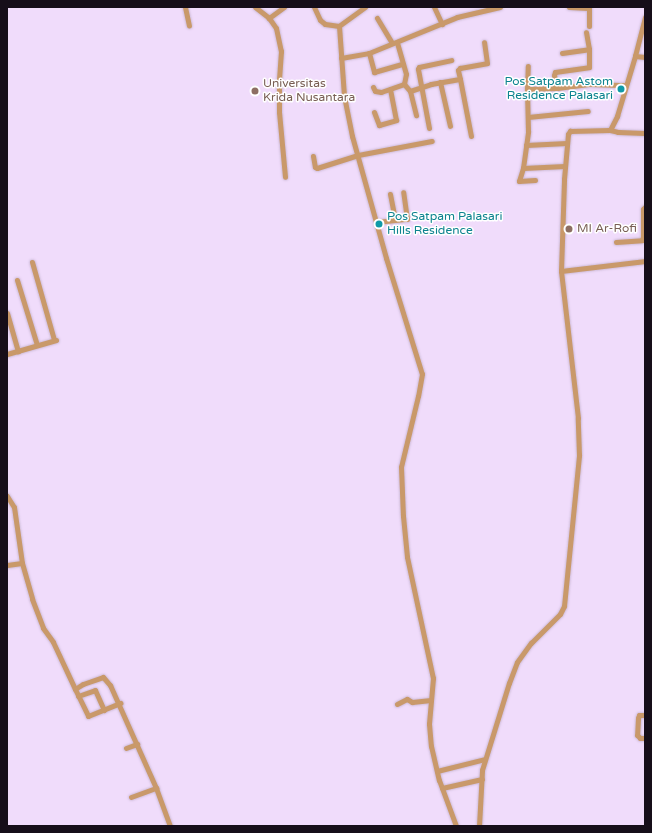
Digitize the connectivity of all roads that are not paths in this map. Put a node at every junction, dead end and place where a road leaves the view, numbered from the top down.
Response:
1 (185, 7) edge
2 (255, 7) edge
3 (284, 7) edge
4 (314, 7) edge
5 (365, 7) edge
6 (434, 7) edge
7 (500, 7) edge
8 (569, 7) edge
9 (588, 8) edge
10 (645, 17) edge
11 (269, 18) junction
12 (377, 18) dead end
13 (442, 24) junction
14 (188, 26) dead end
15 (339, 26) junction
16 (589, 26) dead end
17 (586, 32) dead end
18 (394, 42) junction
19 (484, 42) dead end
20 (589, 49) junction
21 (369, 52) junction
22 (562, 53) dead end
23 (635, 56) junction
24 (645, 57) edge
25 (341, 58) junction
26 (451, 60) dead end
27 (402, 64) junction
28 (528, 66) dead end
29 (460, 79) junction
30 (440, 82) junction
31 (404, 84) junction
32 (626, 86) junction
33 (372, 87) dead end
34 (420, 87) junction
35 (557, 88) junction
36 (527, 89) junction
37 (390, 90) junction
38 (410, 91) junction
39 (588, 111) dead end
40 (374, 112) dead end
41 (416, 115) dead end
42 (528, 117) junction
43 (450, 126) dead end
44 (429, 128) dead end
45 (610, 130) junction
46 (645, 133) edge
47 (471, 136) dead end
48 (432, 142) dead end
49 (567, 143) junction
50 (526, 145) junction
51 (358, 155) junction
52 (313, 156) dead end
53 (565, 166) junction
54 (523, 168) junction
55 (285, 177) dead end
56 (535, 180) dead end
57 (403, 192) dead end
58 (390, 194) dead end
59 (645, 207) edge
60 (395, 220) junction
61 (376, 222) junction
62 (616, 242) dead end
63 (645, 261) edge
64 (32, 262) dead end
65 (561, 271) junction
66 (17, 280) dead end
67 (7, 313) edge
68 (37, 345) junction
69 (18, 351) junction
70 (7, 354) edge
71 (7, 496) edge
72 (22, 563) junction
73 (7, 565) edge
74 (75, 689) junction
75 (78, 696) junction
76 (431, 700) junction
77 (120, 703) junction
78 (397, 704) dead end
79 (104, 710) junction
80 (645, 715) edge
81 (645, 738) edge
82 (137, 744) junction
83 (126, 748) dead end
84 (485, 759) junction
85 (437, 771) junction
86 (482, 779) junction
87 (156, 788) junction
88 (442, 788) junction
89 (131, 797) dead end
90 (170, 826) edge
91 (456, 826) edge
92 (479, 826) edge

1 - 14 street
2 - 11 street
3 - 11 street
4 - 15 street
5 - 15 street
6 - 13 street
7 - 13 street
8 - 9 street
9 - 16 street
10 - 23 street
11 - 55 street
12 - 18 street
13 - 18 street
15 - 25 street
17 - 20 street
18 - 21 street
18 - 27 street
19 - 29 street
20 - 22 street
20 - 35 street
21 - 25 street
21 - 27 street
23 - 24 street
23 - 32 street
25 - 51 street
26 - 34 street
27 - 31 street
28 - 36 street
29 - 30 street
29 - 47 street
30 - 34 street
30 - 43 street
31 - 37 street
31 - 38 street
32 - 35 street
32 - 45 street
33 - 37 street
34 - 38 street
34 - 44 street
35 - 36 street
36 - 42 street
37 - 40 street
38 - 41 street
39 - 42 street
42 - 50 street
45 - 46 street
45 - 49 street
48 - 51 street
49 - 50 street
49 - 53 street
50 - 54 street
51 - 52 street
51 - 61 street
53 - 54 street
53 - 65 street
54 - 56 street
57 - 60 street
58 - 60 street
59 - 62 street
60 - 61 street
61 - 76 street
63 - 65 street
64 - 68 street
65 - 84 street
66 - 68 street
67 - 69 street
68 - 69 street
69 - 70 street
71 - 72 street
72 - 73 street
72 - 74 street
74 - 75 street
74 - 77 street
75 - 79 street
75 - 79 street
76 - 78 street
76 - 85 street
77 - 79 street
77 - 82 street
80 - 81 street
82 - 83 street
82 - 87 street
84 - 85 street
84 - 86 street
85 - 88 street
86 - 88 street
86 - 92 street
87 - 89 street
87 - 90 street
88 - 91 street

